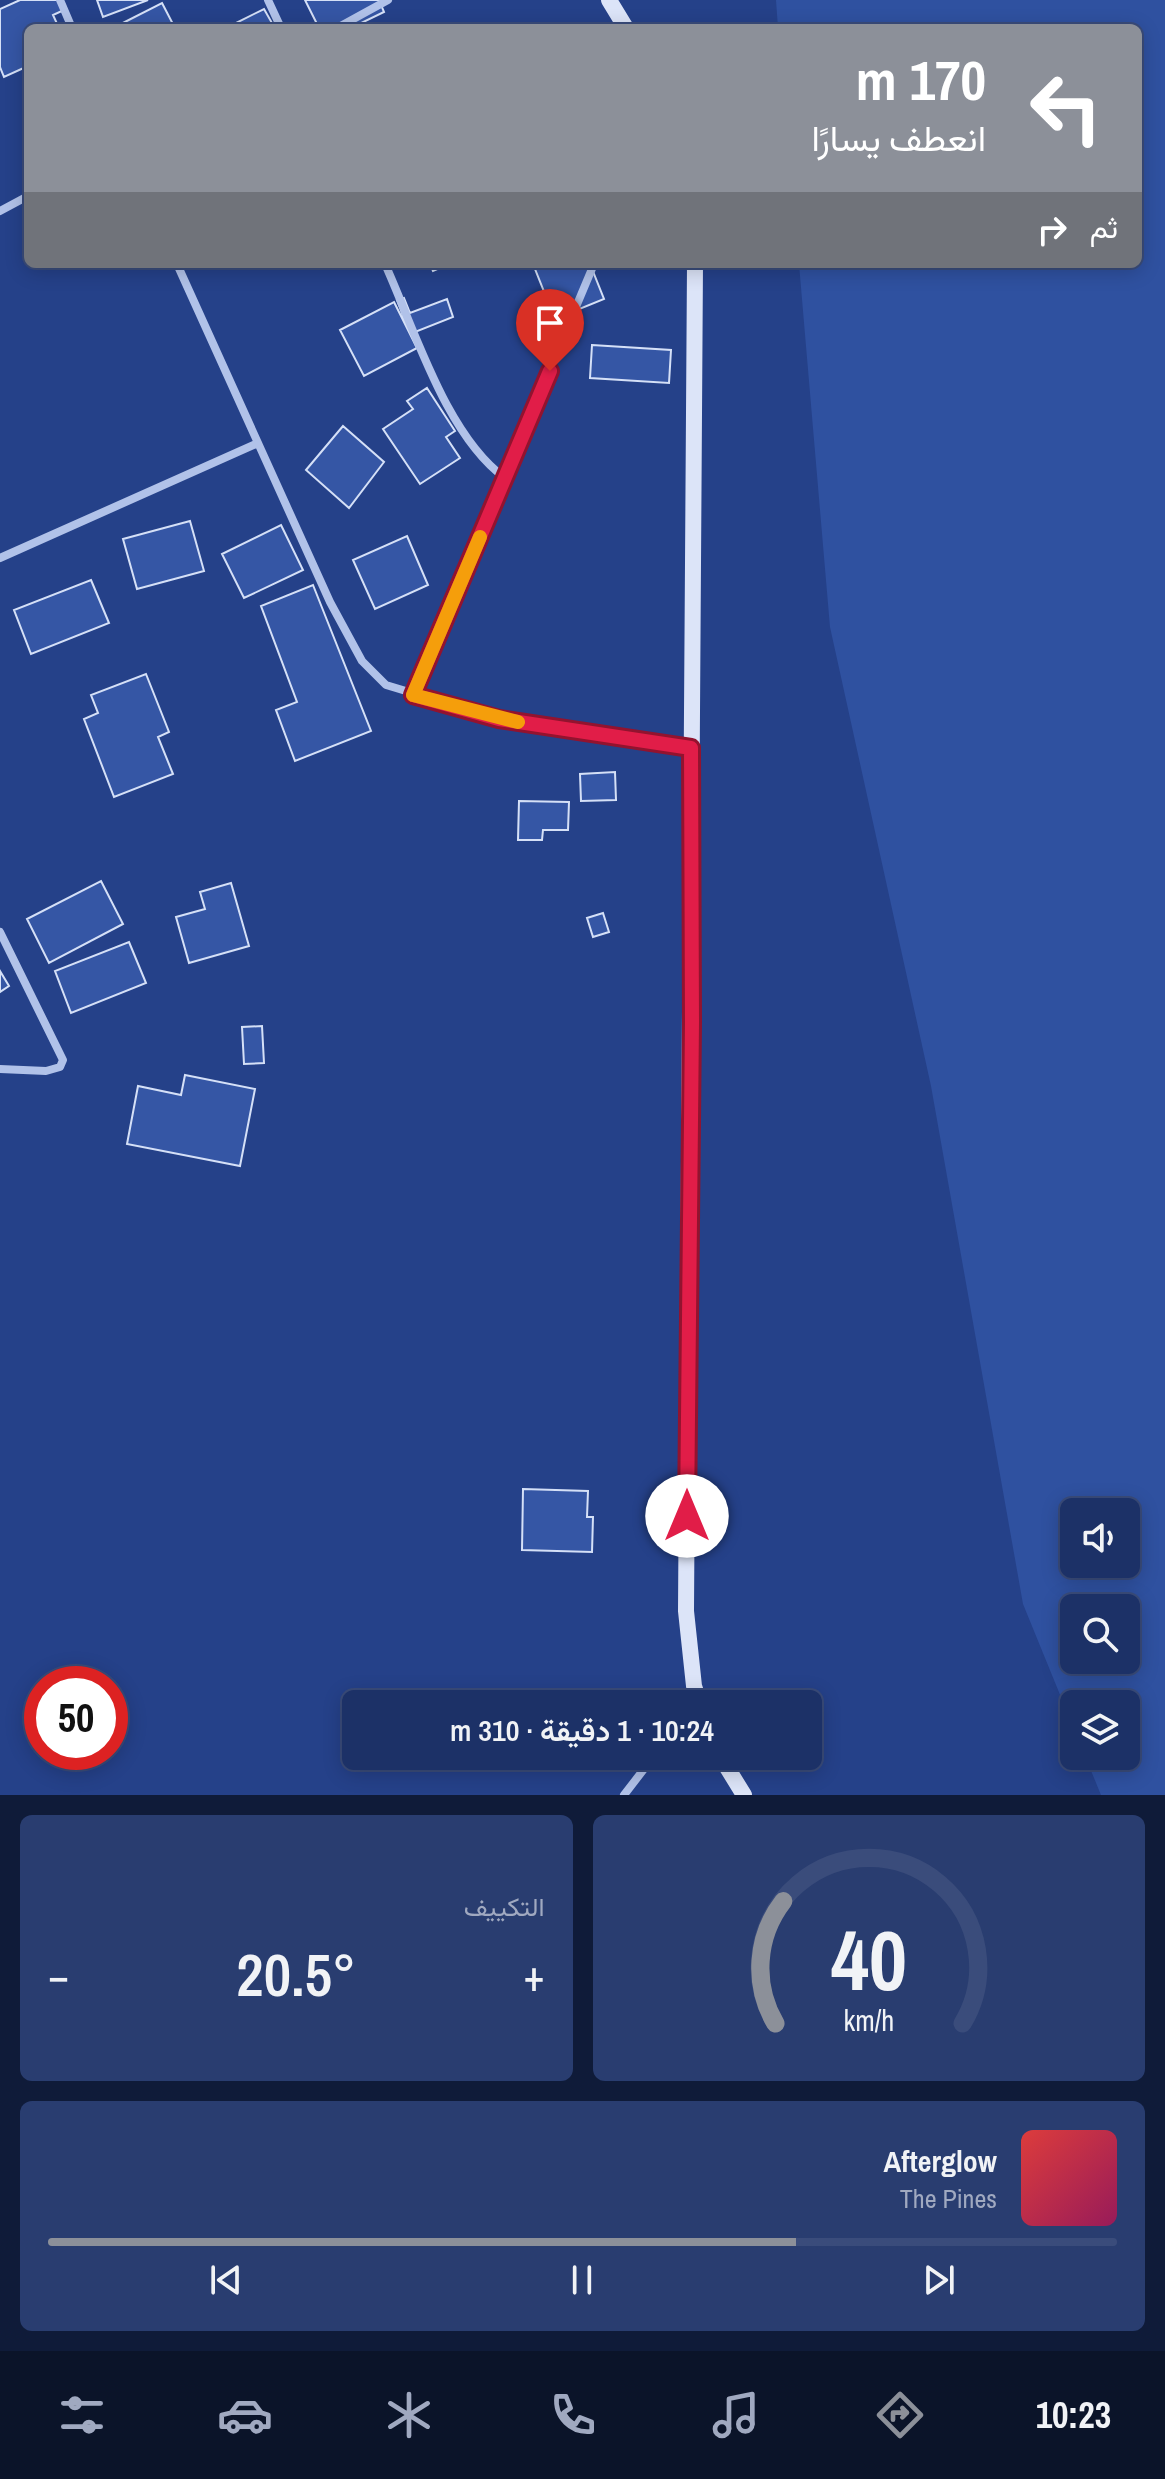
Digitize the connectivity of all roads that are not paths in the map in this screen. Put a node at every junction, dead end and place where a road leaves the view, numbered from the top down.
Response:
1 (60, 0) edge
2 (268, 0) edge
3 (388, 0) edge
4 (609, 0) edge
5 (70, 24) edge
6 (279, 24) edge
7 (344, 24) edge
8 (624, 24) edge
9 (24, 198) edge
10 (0, 211) edge
11 (179, 268) edge
12 (387, 268) edge
13 (592, 268) edge
14 (695, 268) edge
15 (258, 443) junction
16 (505, 478) junction
17 (0, 558) edge
18 (413, 695) junction
19 (691, 748) junction
20 (0, 932) edge
21 (0, 1069) edge
22 (694, 1686) junction
23 (692, 1690) edge
24 (695, 1690) edge
25 (643, 1770) edge
26 (729, 1770) edge
27 (624, 1795) edge
28 (744, 1795) edge

1 - 5 street
2 - 6 street
3 - 7 street
4 - 8 main road
9 - 10 street
11 - 15 street
12 - 16 street
13 - 16 street
14 - 19 main road
15 - 17 street
15 - 18 street
16 - 18 street
18 - 19 street
19 - 22 main road
20 - 21 street
22 - 23 street
22 - 24 main road
25 - 27 street
26 - 28 main road

